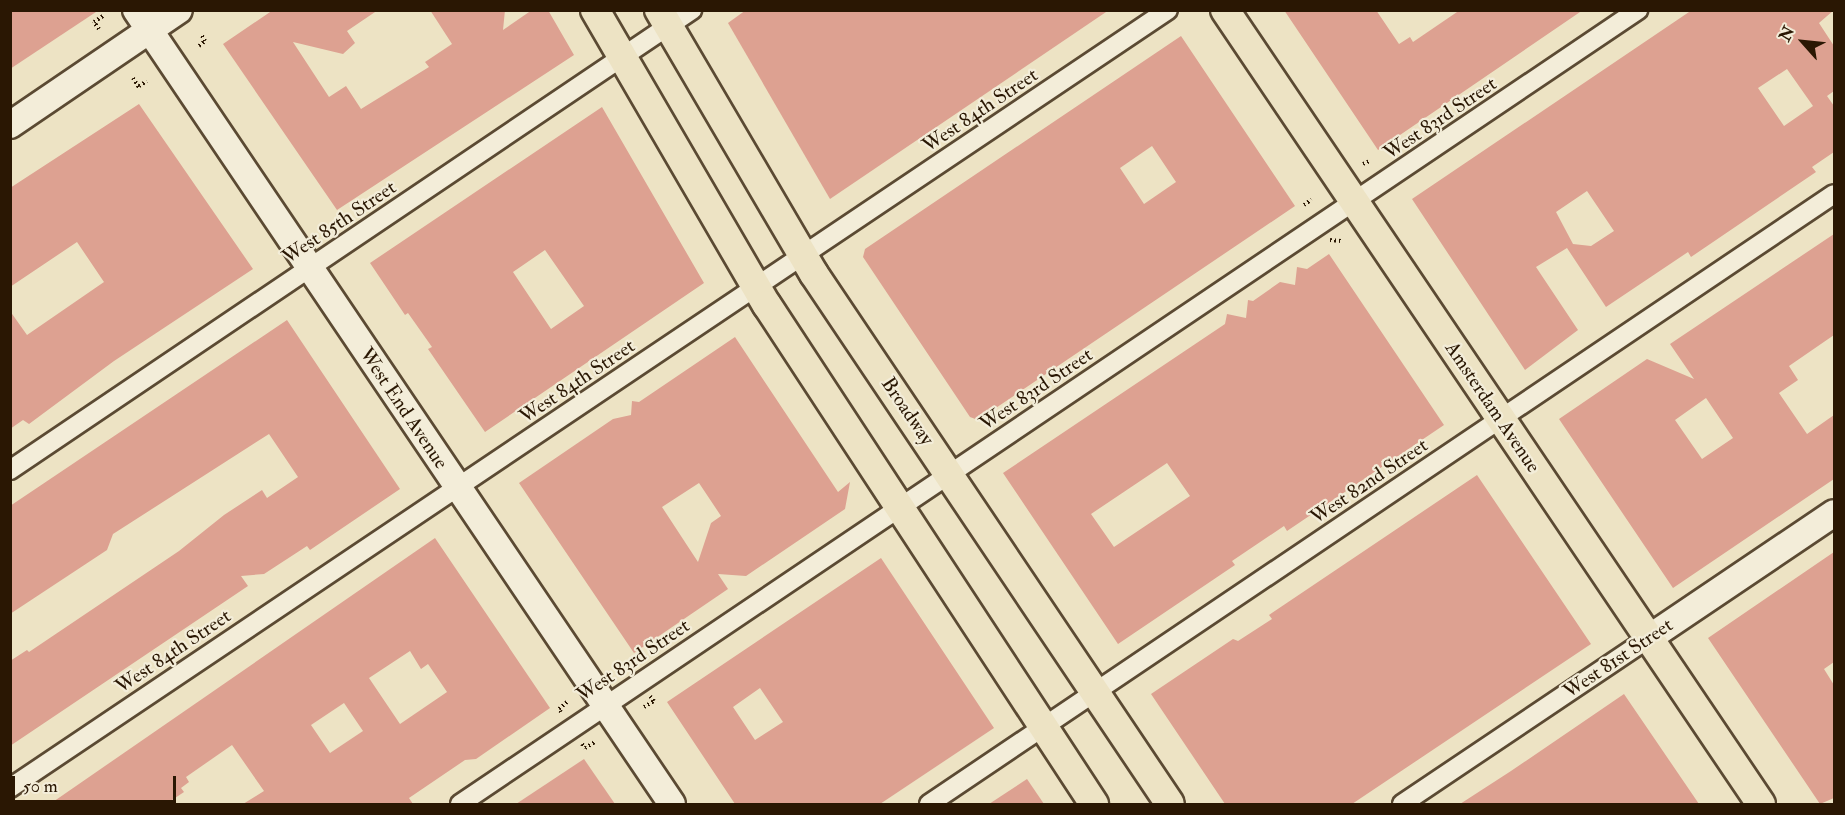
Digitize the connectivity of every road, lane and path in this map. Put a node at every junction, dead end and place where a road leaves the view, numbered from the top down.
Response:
1 (179, 10) edge
2 (595, 10) edge
3 (692, 10) edge
4 (1168, 10) edge
5 (1226, 10) edge
6 (1638, 10) edge
7 (103, 16) dead end
8 (663, 19) edge
9 (143, 21) edge
10 (99, 29) dead end
11 (201, 34) dead end
12 (199, 46) dead end
13 (622, 58) junction
14 (133, 78) dead end
15 (147, 81) dead end
16 (10, 125) edge
17 (1370, 160) dead end
18 (1363, 164) dead end
19 (1834, 194) edge
20 (1311, 200) dead end
21 (1354, 202) junction
22 (1305, 205) dead end
23 (1341, 241) dead end
24 (1332, 242) dead end
25 (803, 256) junction
26 (310, 269) junction
27 (756, 288) junction
28 (1501, 419) junction
29 (10, 470) edge
30 (951, 474) junction
31 (458, 487) junction
32 (898, 509) junction
33 (1834, 513) edge
34 (1649, 638) junction
35 (625, 663) dead end
36 (617, 668) dead end
37 (1095, 692) junction
38 (567, 702) dead end
39 (654, 702) dead end
40 (605, 706) junction
41 (644, 707) dead end
42 (559, 709) dead end
43 (1044, 727) junction
44 (595, 742) dead end
45 (585, 748) dead end
46 (10, 788) edge
47 (460, 804) edge
48 (672, 804) edge
49 (929, 804) edge
50 (1094, 804) edge
51 (1170, 804) edge
52 (1402, 804) edge
53 (1761, 804) edge

1 - 9 street
2 - 13 main road
3 - 8 street, West 85th Street
4 - 25 street, West 84th Street
5 - 21 main road, Amsterdam Avenue
6 - 21 street, West 83rd Street
7 - 10 path
8 - 13 street, West 85th Street
8 - 25 main road, Broadway
9 - 16 street
9 - 26 street, West End Avenue
11 - 12 path
13 - 26 street, West 85th Street
13 - 27 main road
14 - 15 path
17 - 18 path
19 - 28 street, West 82nd Street
20 - 22 path
21 - 28 main road, Amsterdam Avenue
21 - 30 street, West 83rd Street
23 - 24 path
25 - 27 street, West 84th Street
25 - 30 main road, Broadway
26 - 29 street, West 85th Street
26 - 31 street, West End Avenue
27 - 31 street, West 84th Street
27 - 32 main road
28 - 34 main road, Amsterdam Avenue
28 - 37 street, West 82nd Street
30 - 32 street, West 83rd Street
30 - 37 main road, Broadway
31 - 40 street, West End Avenue
31 - 46 street, West 84th Street
32 - 40 street, West 83rd Street
32 - 43 main road
33 - 34 street, West 81st Street
34 - 52 street, West 81st Street
34 - 53 main road, Amsterdam Avenue
35 - 36 path
37 - 43 street, West 82nd Street
37 - 51 main road, Broadway
38 - 42 path
39 - 41 path
40 - 47 street, West 83rd Street
40 - 48 street, West End Avenue
43 - 49 street, West 82nd Street
43 - 50 main road
44 - 45 path

